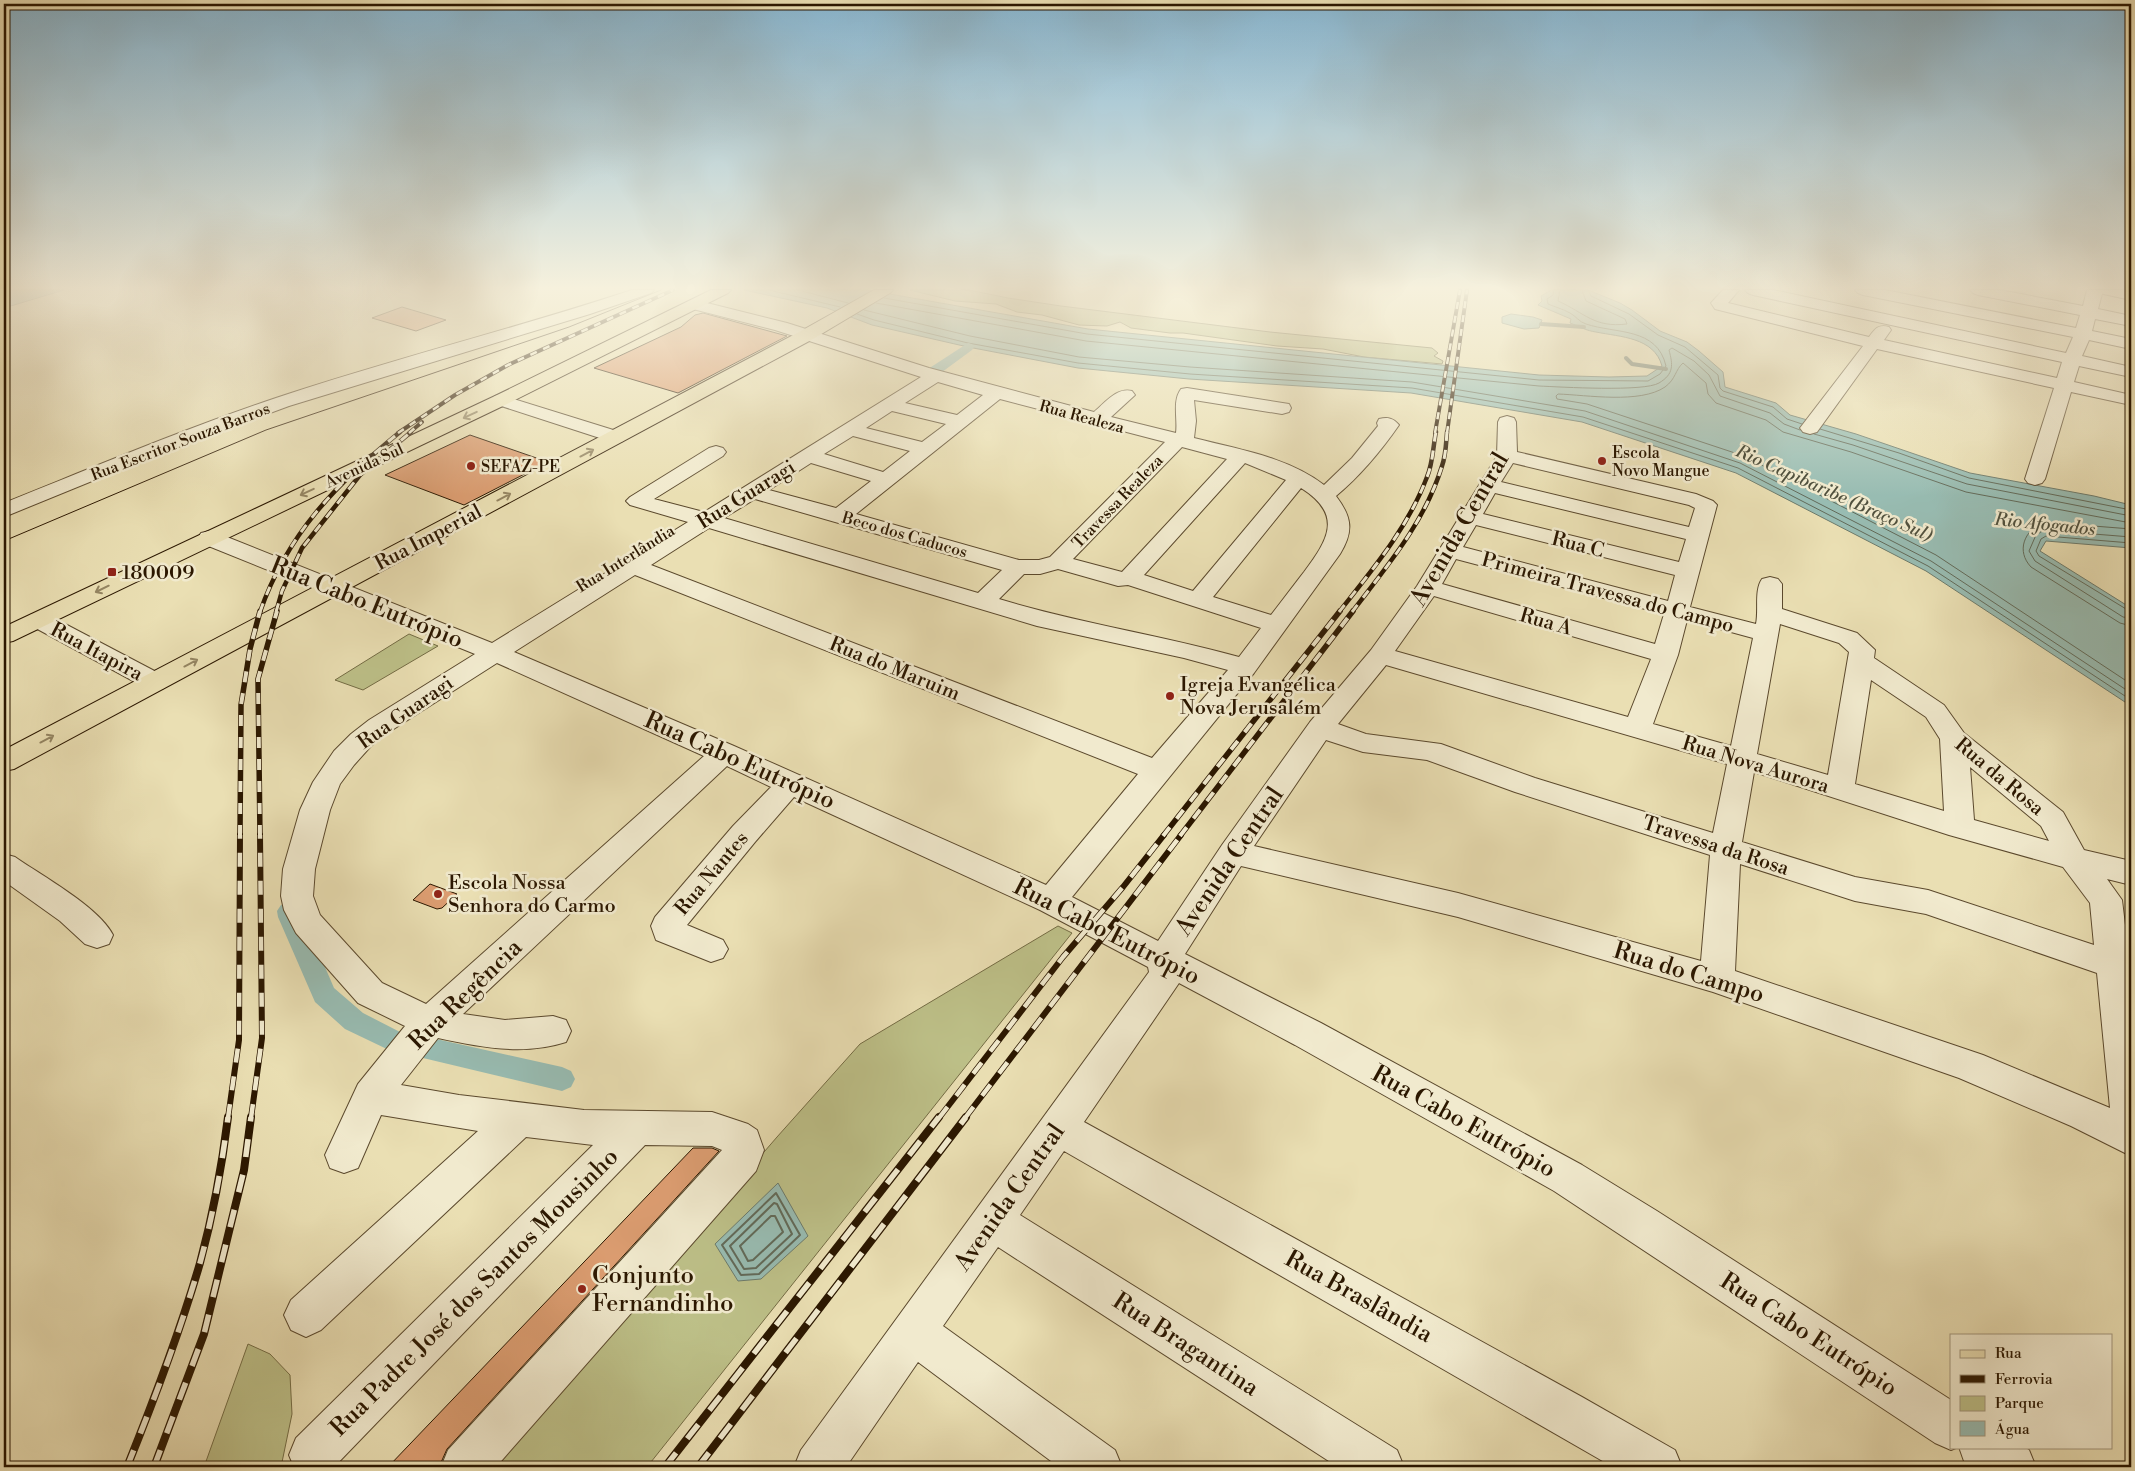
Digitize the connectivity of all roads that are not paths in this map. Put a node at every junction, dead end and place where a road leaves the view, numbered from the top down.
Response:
1 (426, 359) edge
2 (585, 359) edge
3 (762, 359) edge
4 (881, 359) edge
5 (1861, 359) edge
6 (1944, 359) edge
7 (2072, 359) joint
8 (2131, 372) edge
9 (929, 374) junction
10 (2064, 385) junction
11 (997, 394) junction
12 (1126, 395) dead end
13 (501, 400) junction
14 (2131, 400) edge
15 (889, 405) junction
16 (1282, 408) dead end
17 (1097, 419) junction
18 (960, 421) junction
19 (1507, 422) dead end
20 (1386, 423) dead end
21 (1810, 428) dead end
22 (850, 429) junction
23 (616, 437) junction
24 (1180, 442) junction
25 (924, 449) junction
26 (716, 452) dead end
27 (808, 456) junction
28 (1241, 456) junction
29 (1507, 456) junction
30 (1299, 478) junction
31 (2035, 478) dead end
32 (886, 479) junction
33 (1490, 486) junction
34 (751, 491) junction
35 (1324, 495) junction
36 (4, 511) edge
37 (841, 515) junction
38 (1469, 517) junction
39 (699, 518) junction
40 (1697, 536) junction
41 (209, 538) junction
42 (1451, 551) junction
43 (1058, 562) junction
44 (633, 566) junction
45 (1018, 568) junction
46 (1688, 571) junction
47 (1129, 578) junction
48 (1770, 584) dead end
49 (1428, 587) junction
50 (334, 588) junction
51 (1199, 599) junction
52 (983, 602) junction
53 (1678, 610) junction
54 (39, 620) junction
55 (1768, 623) junction
56 (1277, 625) junction
57 (4, 636) edge
58 (487, 650) junction
59 (1380, 655) junction
60 (1665, 655) junction
61 (1861, 661) junction
62 (1245, 667) junction
63 (155, 682) junction
64 (1320, 728) junction
65 (1637, 730) junction
66 (1954, 740) junction
67 (724, 753) junction
68 (1742, 759) junction
69 (4, 762) edge
70 (1157, 771) junction
71 (791, 783) junction
72 (1840, 790) junction
73 (1960, 827) junction
74 (1726, 848) junction
75 (1232, 853) junction
76 (2074, 859) junction
77 (4, 865) edge
78 (2131, 873) edge
79 (1051, 901) junction
80 (97, 935) dead end
81 (711, 949) dead end
82 (1164, 959) junction
83 (2112, 964) junction
84 (1717, 979) junction
85 (430, 1022) junction
86 (552, 1031) dead end
87 (371, 1096) junction
88 (518, 1120) junction
89 (1058, 1127) junction
90 (634, 1128) junction
91 (2131, 1130) edge
92 (2131, 1138) edge
93 (344, 1155) dead end
94 (992, 1220) junction
95 (306, 1315) dead end
96 (914, 1332) junction
97 (1950, 1426) edge
98 (1984, 1448) edge
99 (313, 1455) dead end
100 (465, 1467) edge
101 (818, 1467) edge
102 (1098, 1467) edge
103 (1380, 1467) edge
104 (1658, 1467) edge
105 (2012, 1467) edge

1 - 36 street, Rua Escritor Souza Barros
2 - 13 main road, Avenida Sul
3 - 23 main road, Rua Imperial
4 - 9 street, Rua Realeza
5 - 21 street
6 - 10 street
7 - 8 street
7 - 10 street
9 - 11 street, Rua Realeza
9 - 15 street, Rua Guaragi
9 - 39 street, Rua Interlândia
10 - 14 street
10 - 31 street
11 - 17 street, Rua Realeza
11 - 18 street
12 - 17 street
13 - 23 street
13 -> 41 main road, Avenida Sul
15 - 18 street
15 - 22 street, Rua Guaragi
16 - 24 street
17 - 24 street, Rua Realeza
18 - 25 street
19 - 29 street, Avenida Central
20 - 35 street
22 - 25 street
22 - 27 street, Rua Guaragi
50 -> 23 main road, Rua Imperial
24 - 28 street, Rua Realeza
24 - 43 street, Travessa Realeza
25 - 32 street
26 - 39 street
27 - 32 street
27 - 34 street, Rua Guaragi
28 - 30 street, Rua Realeza
28 - 47 street
29 - 33 street, Avenida Central
29 - 40 street
30 - 35 street, Rua Realeza
30 - 51 street
32 - 37 street
33 - 38 street, Avenida Central
33 - 40 street
34 - 37 street, Beco dos Caducos
34 - 39 street, Rua Guaragi
35 - 56 street, Rua Realeza
37 - 45 street, Beco dos Caducos
38 - 42 street, Avenida Central
38 - 46 street, Rua C
39 - 44 street, Rua Guaragi
39 - 52 street
39 - 58 street, Rua Interlândia
40 - 46 street
41 - 50 street, Rua Cabo Eutrópio
41 -> 54 main road, Avenida Sul
42 - 49 street, Avenida Central
42 - 53 street, Primeira Travessa do Campo
43 - 45 street, Beco dos Caducos
43 - 47 street
44 - 58 street, Rua Guaragi
44 - 70 street, Rua do Maruim
45 - 52 street
46 - 53 street
47 - 51 street
48 - 55 street
49 - 59 street, Avenida Central
49 - 60 street, Rua A
50 - 58 street, Rua Cabo Eutrópio
63 -> 50 main road, Rua Imperial
51 - 56 street
52 - 62 street
53 - 55 street, Primeira Travessa do Campo
53 - 60 street
54 - 57 main road, Avenida Sul
54 - 63 street, Rua Itapira
55 - 61 street
55 - 68 street
56 - 62 street
58 - 67 street, Rua Cabo Eutrópio
58 - 85 street, Rua Guaragi
59 - 64 street, Avenida Central
59 - 65 street, Rua Nova Aurora
60 - 65 street
61 - 66 street, Rua da Rosa
61 - 72 street
62 - 70 street
69 -> 63 main road, Rua Imperial
64 - 74 street, Travessa da Rosa
64 - 75 street, Avenida Central
65 - 68 street, Rua Nova Aurora
66 - 73 street
66 - 76 street, Rua da Rosa
67 - 71 street, Rua Cabo Eutrópio
67 - 85 street, Rua Regência
68 - 72 street, Rua Nova Aurora
68 - 74 street
70 - 79 street
71 - 79 street, Rua Cabo Eutrópio
71 - 81 street, Rua Nantes
72 - 73 street, Rua Nova Aurora
73 - 76 street, Rua Nova Aurora
74 - 83 street, Travessa da Rosa
74 - 84 street
75 - 82 street, Avenida Central
75 - 84 street, Rua do Campo
76 - 78 street, Rua Nova Aurora
76 - 83 street, Rua da Rosa
77 - 80 street
79 - 82 street, Rua Cabo Eutrópio
82 - 89 street, Avenida Central
82 - 97 street, Rua Cabo Eutrópio
83 - 91 street, Rua da Rosa
84 - 92 street, Rua do Campo
85 - 86 street, Rua Guaragi
85 - 87 street, Rua Regência
87 - 88 street
87 - 93 street, Rua Regência
88 - 90 street
88 - 95 street
89 - 94 street, Avenida Central
89 - 104 street, Rua Braslândia
90 - 99 street, Rua Padre José dos Santos Mousinho
90 - 100 street
94 - 96 street, Avenida Central
94 - 103 street, Rua Bragantina
96 - 101 street, Avenida Central
96 - 102 street
98 - 105 street

